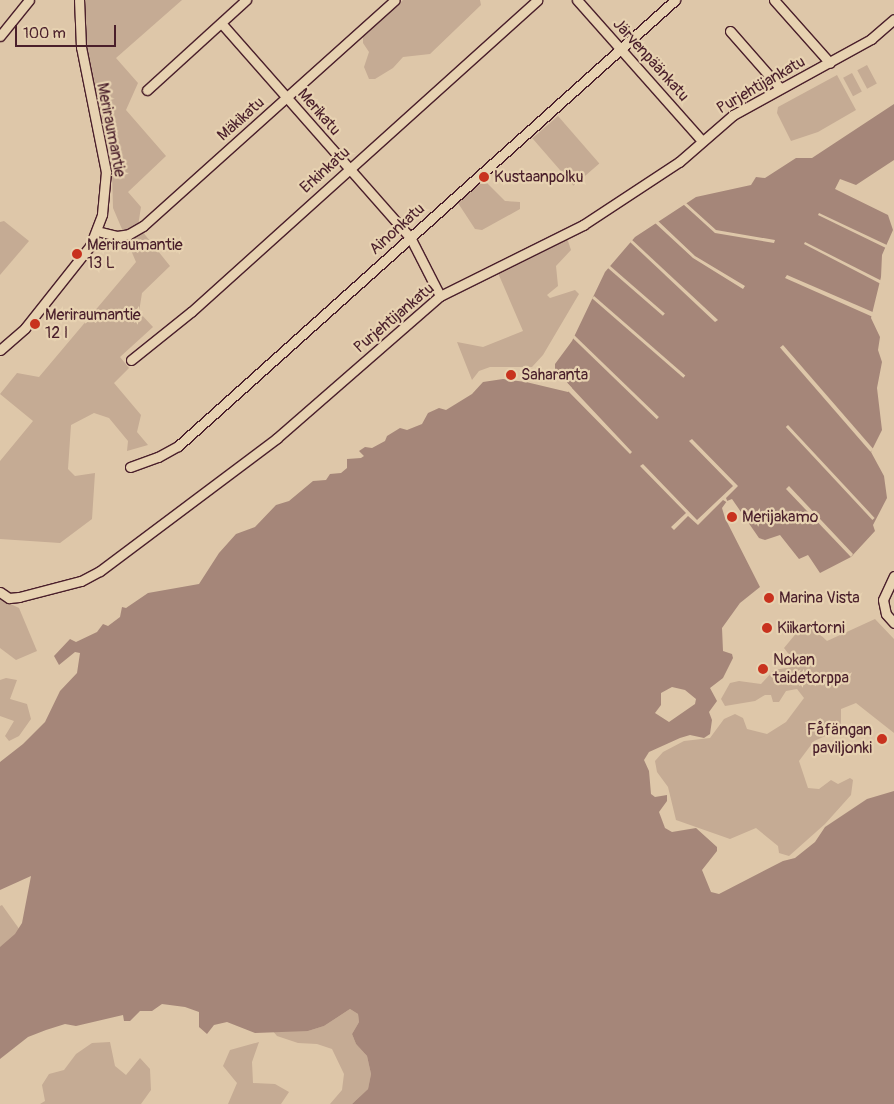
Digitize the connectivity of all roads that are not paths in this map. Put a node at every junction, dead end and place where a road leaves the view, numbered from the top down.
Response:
1 (29, 0) edge
2 (79, 0) edge
3 (246, 0) edge
4 (396, 0) edge
5 (537, 0) edge
6 (577, 0) edge
7 (675, 0) edge
8 (774, 0) edge
9 (894, 18) edge
10 (222, 24) junction
11 (730, 31) dead end
12 (0, 36) edge
13 (621, 48) junction
14 (830, 63) junction
15 (780, 88) junction
16 (147, 90) dead end
17 (287, 98) junction
18 (702, 141) junction
19 (348, 168) junction
20 (97, 231) junction
21 (410, 237) junction
22 (440, 296) junction
23 (0, 350) edge
24 (131, 360) dead end
25 (130, 467) dead end
26 (894, 576) edge
27 (0, 592) edge
28 (894, 623) edge

1 - 12 street
2 - 20 street, Meriraumantie
3 - 10 street
4 - 17 street, Mäkikatu
5 - 19 street, Erkinkatu
6 - 13 street, Järvenpäänkatu
7 - 13 street, Ainonkatu
8 - 14 street
9 - 14 street, Purjehtijankatu
10 - 16 street
10 - 17 street, Merikatu
11 - 15 street
13 - 18 street, Järvenpäänkatu
13 - 21 street, Ainonkatu
14 - 15 street, Purjehtijankatu
15 - 18 street, Purjehtijankatu
17 - 19 street, Merikatu
17 - 20 street, Mäkikatu
18 - 22 street, Purjehtijankatu
19 - 21 street, Merikatu
19 - 24 street, Erkinkatu
20 - 23 street, Meriraumantie
21 - 22 street, Merikatu
21 - 25 street, Ainonkatu
22 - 27 street, Purjehtijankatu
26 - 28 street

